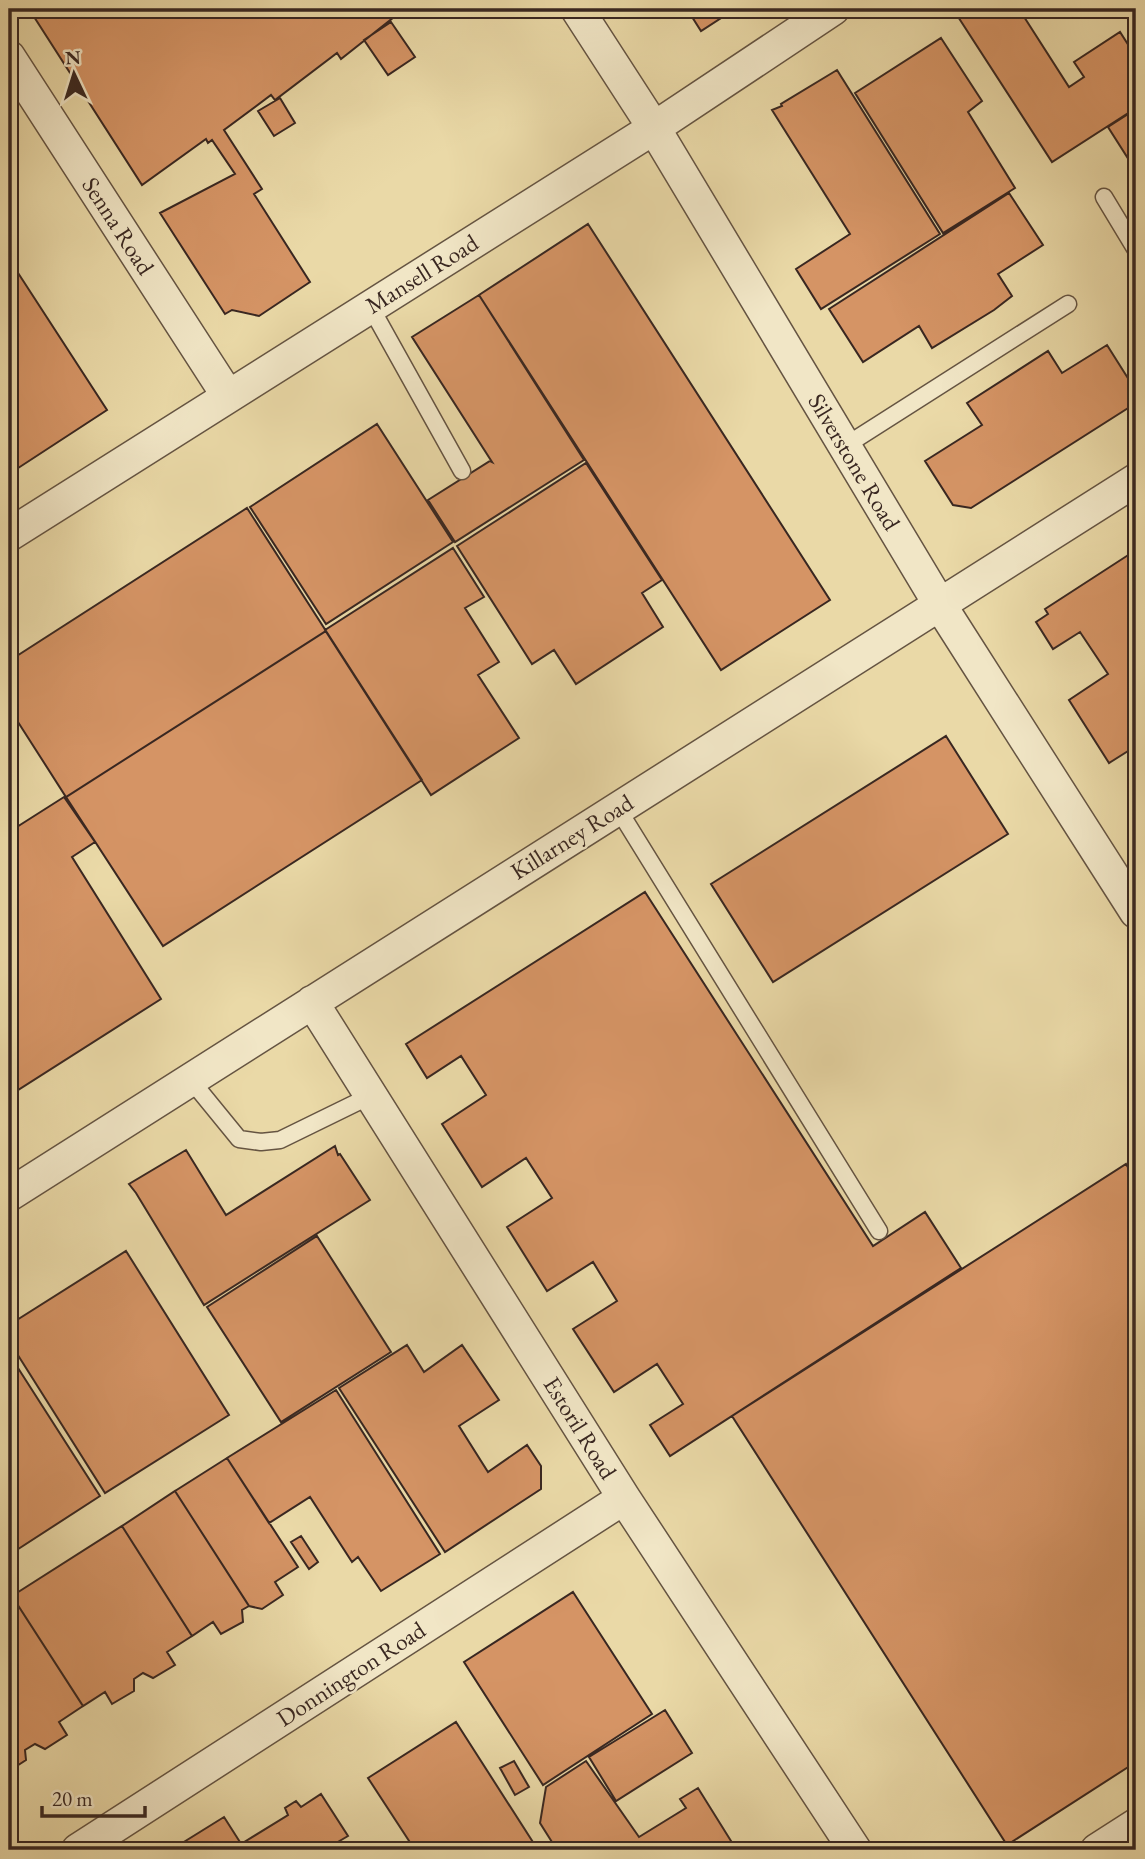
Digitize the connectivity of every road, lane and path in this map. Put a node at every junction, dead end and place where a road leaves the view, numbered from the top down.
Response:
1 (577, 9) edge
2 (833, 9) edge
3 (9, 57) edge
4 (654, 128) junction
5 (1104, 197) dead end
6 (1136, 250) edge
7 (1068, 304) dead end
8 (370, 306) junction
9 (228, 396) junction
10 (845, 446) junction
11 (463, 471) dead end
12 (1136, 480) edge
13 (9, 535) edge
14 (940, 605) junction
15 (618, 809) junction
16 (1136, 912) edge
17 (312, 1002) junction
18 (190, 1079) junction
19 (370, 1096) junction
20 (12, 1184) edge
21 (879, 1231) dead end
22 (624, 1498) junction
23 (1136, 1825) edge
24 (78, 1850) edge
25 (855, 1850) edge
26 (1097, 1850) edge

1 - 4 street, Silverstone Road
2 - 4 street, Mansell Road
3 - 9 street, Senna Road
4 - 8 street, Mansell Road
4 - 10 street, Silverstone Road
5 - 6 lane
7 - 10 lane
8 - 9 street, Mansell Road
8 - 11 lane
9 - 13 street, Mansell Road
10 - 14 street, Silverstone Road
12 - 14 street, Killarney Road
14 - 15 street, Killarney Road
14 - 16 street, Silverstone Road
15 - 17 street, Killarney Road
15 - 21 lane
17 - 18 street, Killarney Road
17 - 19 street, Estoril Road
18 - 19 lane
18 - 20 street, Killarney Road
19 - 22 street, Estoril Road
22 - 24 street, Donnington Road
22 - 25 street, Estoril Road
23 - 26 street

